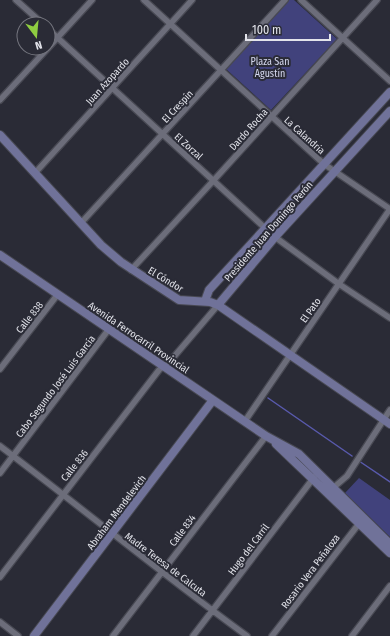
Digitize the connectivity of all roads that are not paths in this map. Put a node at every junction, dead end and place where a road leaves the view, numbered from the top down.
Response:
1 (16, 0) edge
2 (92, 0) edge
3 (144, 0) edge
4 (192, 0) edge
5 (285, 0) edge
6 (301, 0) edge
7 (377, 0) edge
8 (34, 16) edge
9 (170, 24) junction
10 (58, 38) joint
11 (343, 38) junction
12 (41, 56) edge
13 (222, 70) junction
14 (390, 81) edge
15 (112, 88) junction
16 (390, 92) edge
17 (0, 100) edge
18 (390, 110) edge
19 (271, 116) junction
20 (163, 134) junction
21 (0, 135) edge
22 (324, 164) junction
23 (335, 170) junction
24 (35, 173) junction
25 (214, 180) junction
26 (390, 209) edge
27 (81, 223) junction
28 (265, 228) junction
29 (275, 237) junction
30 (1, 259) edge
31 (131, 270) junction
32 (339, 284) junction
33 (58, 294) junction
34 (205, 302) junction
35 (218, 305) junction
36 (390, 318) edge
37 (109, 329) junction
38 (289, 355) junction
39 (164, 366) junction
40 (0, 369) edge
41 (213, 400) junction
42 (390, 410) edge
43 (245, 421) junction
44 (387, 422) edge
45 (266, 436) junction
46 (0, 446) edge
47 (13, 456) junction
48 (0, 473) edge
49 (315, 476) junction
50 (333, 488) junction
51 (63, 494) junction
52 (361, 521) junction
53 (112, 534) junction
54 (390, 544) edge
55 (390, 553) edge
56 (162, 572) junction
57 (0, 577) edge
58 (390, 586) edge
59 (212, 610) junction
60 (0, 622) edge
61 (18, 636) edge
62 (34, 636) edge
63 (113, 636) edge
64 (192, 636) edge
65 (247, 636) edge
66 (272, 636) edge
67 (352, 636) edge

1 - 8 street
2 - 10 street
3 - 9 street, La Calandria
4 - 9 street, Juan Azopardo
5 - 13 street, El Crespín
6 - 11 street
7 - 11 street, Dardo Rocha
9 - 13 street, La Calandria
9 - 15 street, Juan Azopardo
10 - 15 street, El Zorzal
11 - 14 street
11 - 19 street, Dardo Rocha
12 - 17 street
13 - 19 street, La Calandria
13 - 20 street, El Crespín
15 - 20 street, El Zorzal
15 - 24 street, Juan Azopardo
16 - 22 main road, Presidente Juan Domingo Perón
18 - 23 main road, Presidente Juan Domingo Perón
19 - 22 street, La Calandria
19 - 25 street, Dardo Rocha
20 - 25 street, El Zorzal
20 - 27 street, El Crespín
21 - 24 main road, El Cóndor
22 - 23 street, La Calandria
22 - 28 main road, Presidente Juan Domingo Perón
23 - 26 street, La Calandria
23 - 29 main road, Presidente Juan Domingo Perón
24 - 27 main road, El Cóndor
25 - 28 street, El Zorzal
25 - 31 street, Dardo Rocha
26 - 32 street, El Pato
27 - 31 main road, El Cóndor
28 - 34 main road, Presidente Juan Domingo Perón
29 - 32 street
29 - 35 main road, Presidente Juan Domingo Perón
30 - 33 main road, Avenida Ferrocarril Provincial
31 - 34 main road, El Cóndor
32 - 36 street
32 - 38 street, El Pato
33 - 37 main road, Avenida Ferrocarril Provincial
33 - 40 street, Calle 838
34 - 35 main road, El Cóndor
35 - 38 main road, El Cóndor
35 - 39 street, Presidente Juan Domingo Perón
37 - 39 main road, Avenida Ferrocarril Provincial
37 - 47 street, Cabo Segundo José Luis García
38 - 43 street, El Pato
38 - 44 main road, El Cóndor
39 - 41 main road, Avenida Ferrocarril Provincial
39 - 51 street, Calle 836
41 - 43 main road, Avenida Ferrocarril Provincial
41 - 53 main road, Abraham Mendelevich
42 - 44 street
43 - 45 main road, Avenida Ferrocarril Provincial
44 - 50 street
45 - 49 main road, Avenida Ferrocarril Provincial
45 - 56 street, Calle 834
46 - 47 street, Madre Teresa de Calcuta
47 - 48 street, Cabo Segundo José Luis García
47 - 51 street, Madre Teresa de Calcuta
49 - 50 main road
49 - 52 main road
49 - 59 street, Hugo del Carril
50 - 52 main road
51 - 53 street, Madre Teresa de Calcuta
51 - 57 street, Calle 836
52 - 54 main road
52 - 55 main road
52 - 66 street, Rosario Vera Peñaloza
53 - 56 street, Madre Teresa de Calcuta
53 - 62 main road, Abraham Mendelevich
56 - 59 street, Madre Teresa de Calcuta
56 - 63 street, Calle 834
58 - 67 street
59 - 64 street, Hugo del Carril
59 - 65 street, Madre Teresa de Calcuta
60 - 61 street

